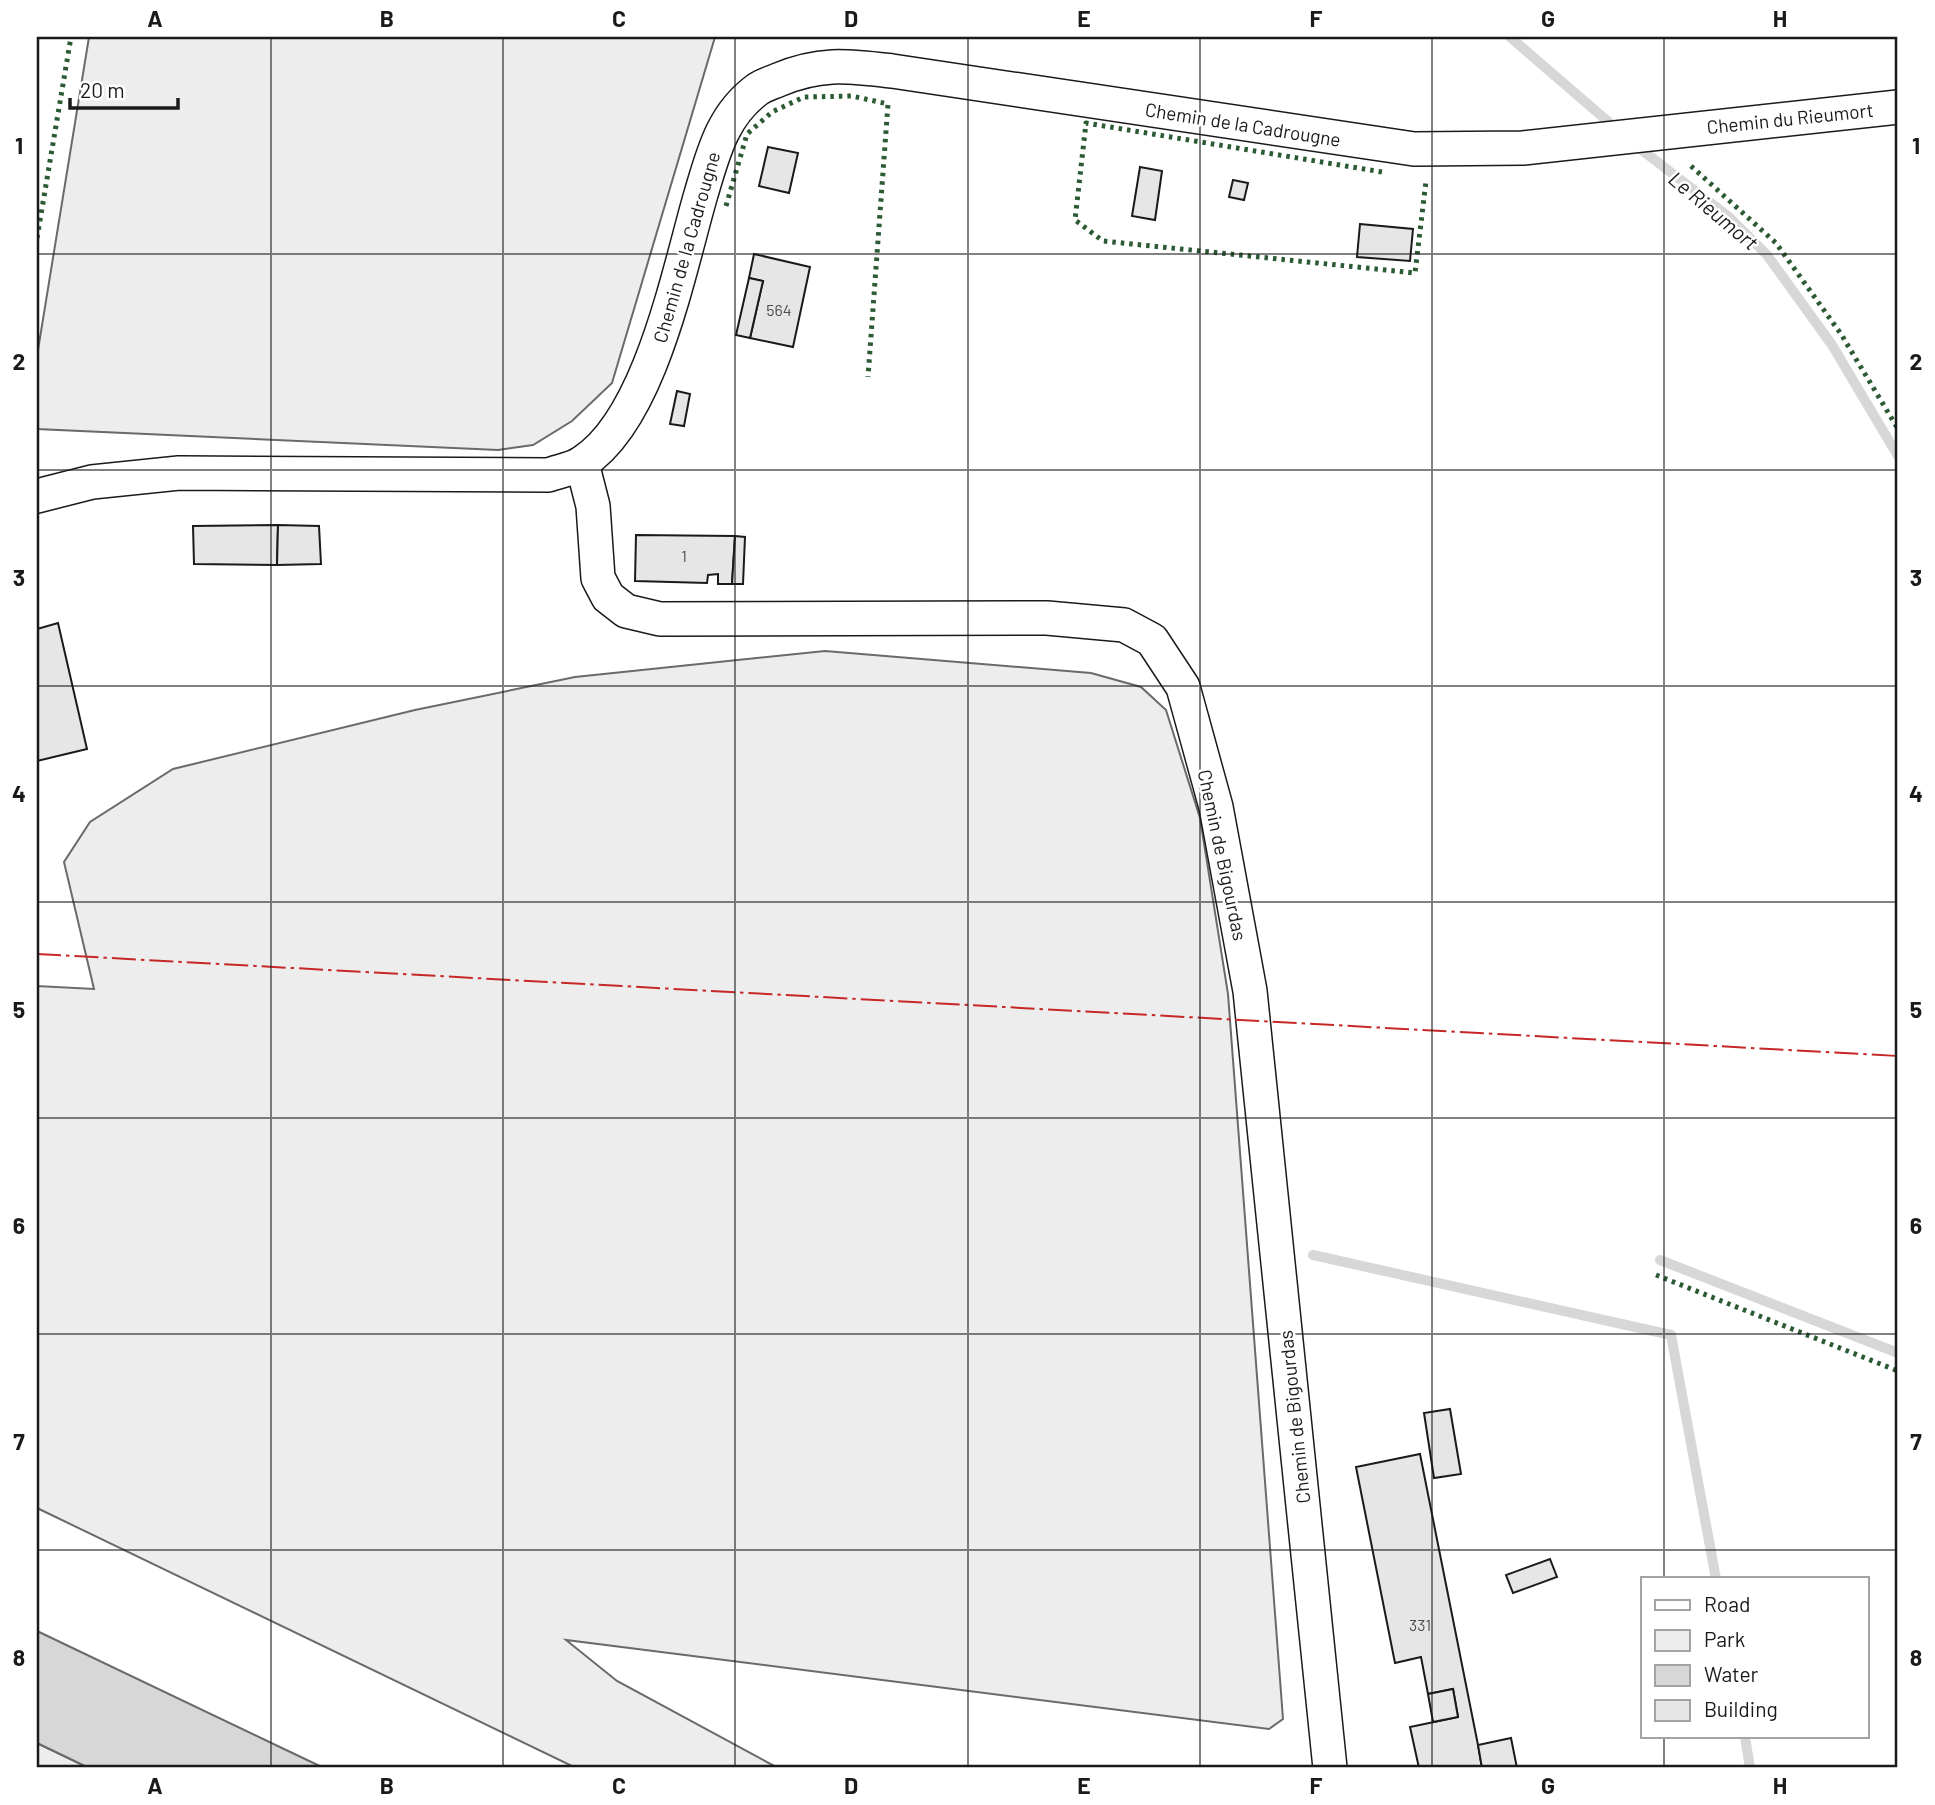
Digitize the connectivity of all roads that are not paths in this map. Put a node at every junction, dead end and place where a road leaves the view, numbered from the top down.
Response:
1 (1898, 107) edge
2 (1615, 136) joint
3 (582, 463) junction
4 (37, 496) edge
5 (1330, 1768) edge

1 - 2 street, Chemin du Rieumort
2 - 3 street, Chemin de la Cadrougne
3 - 4 street, Chemin de la Cadrougne
3 - 5 street, Chemin de Bigourdas

